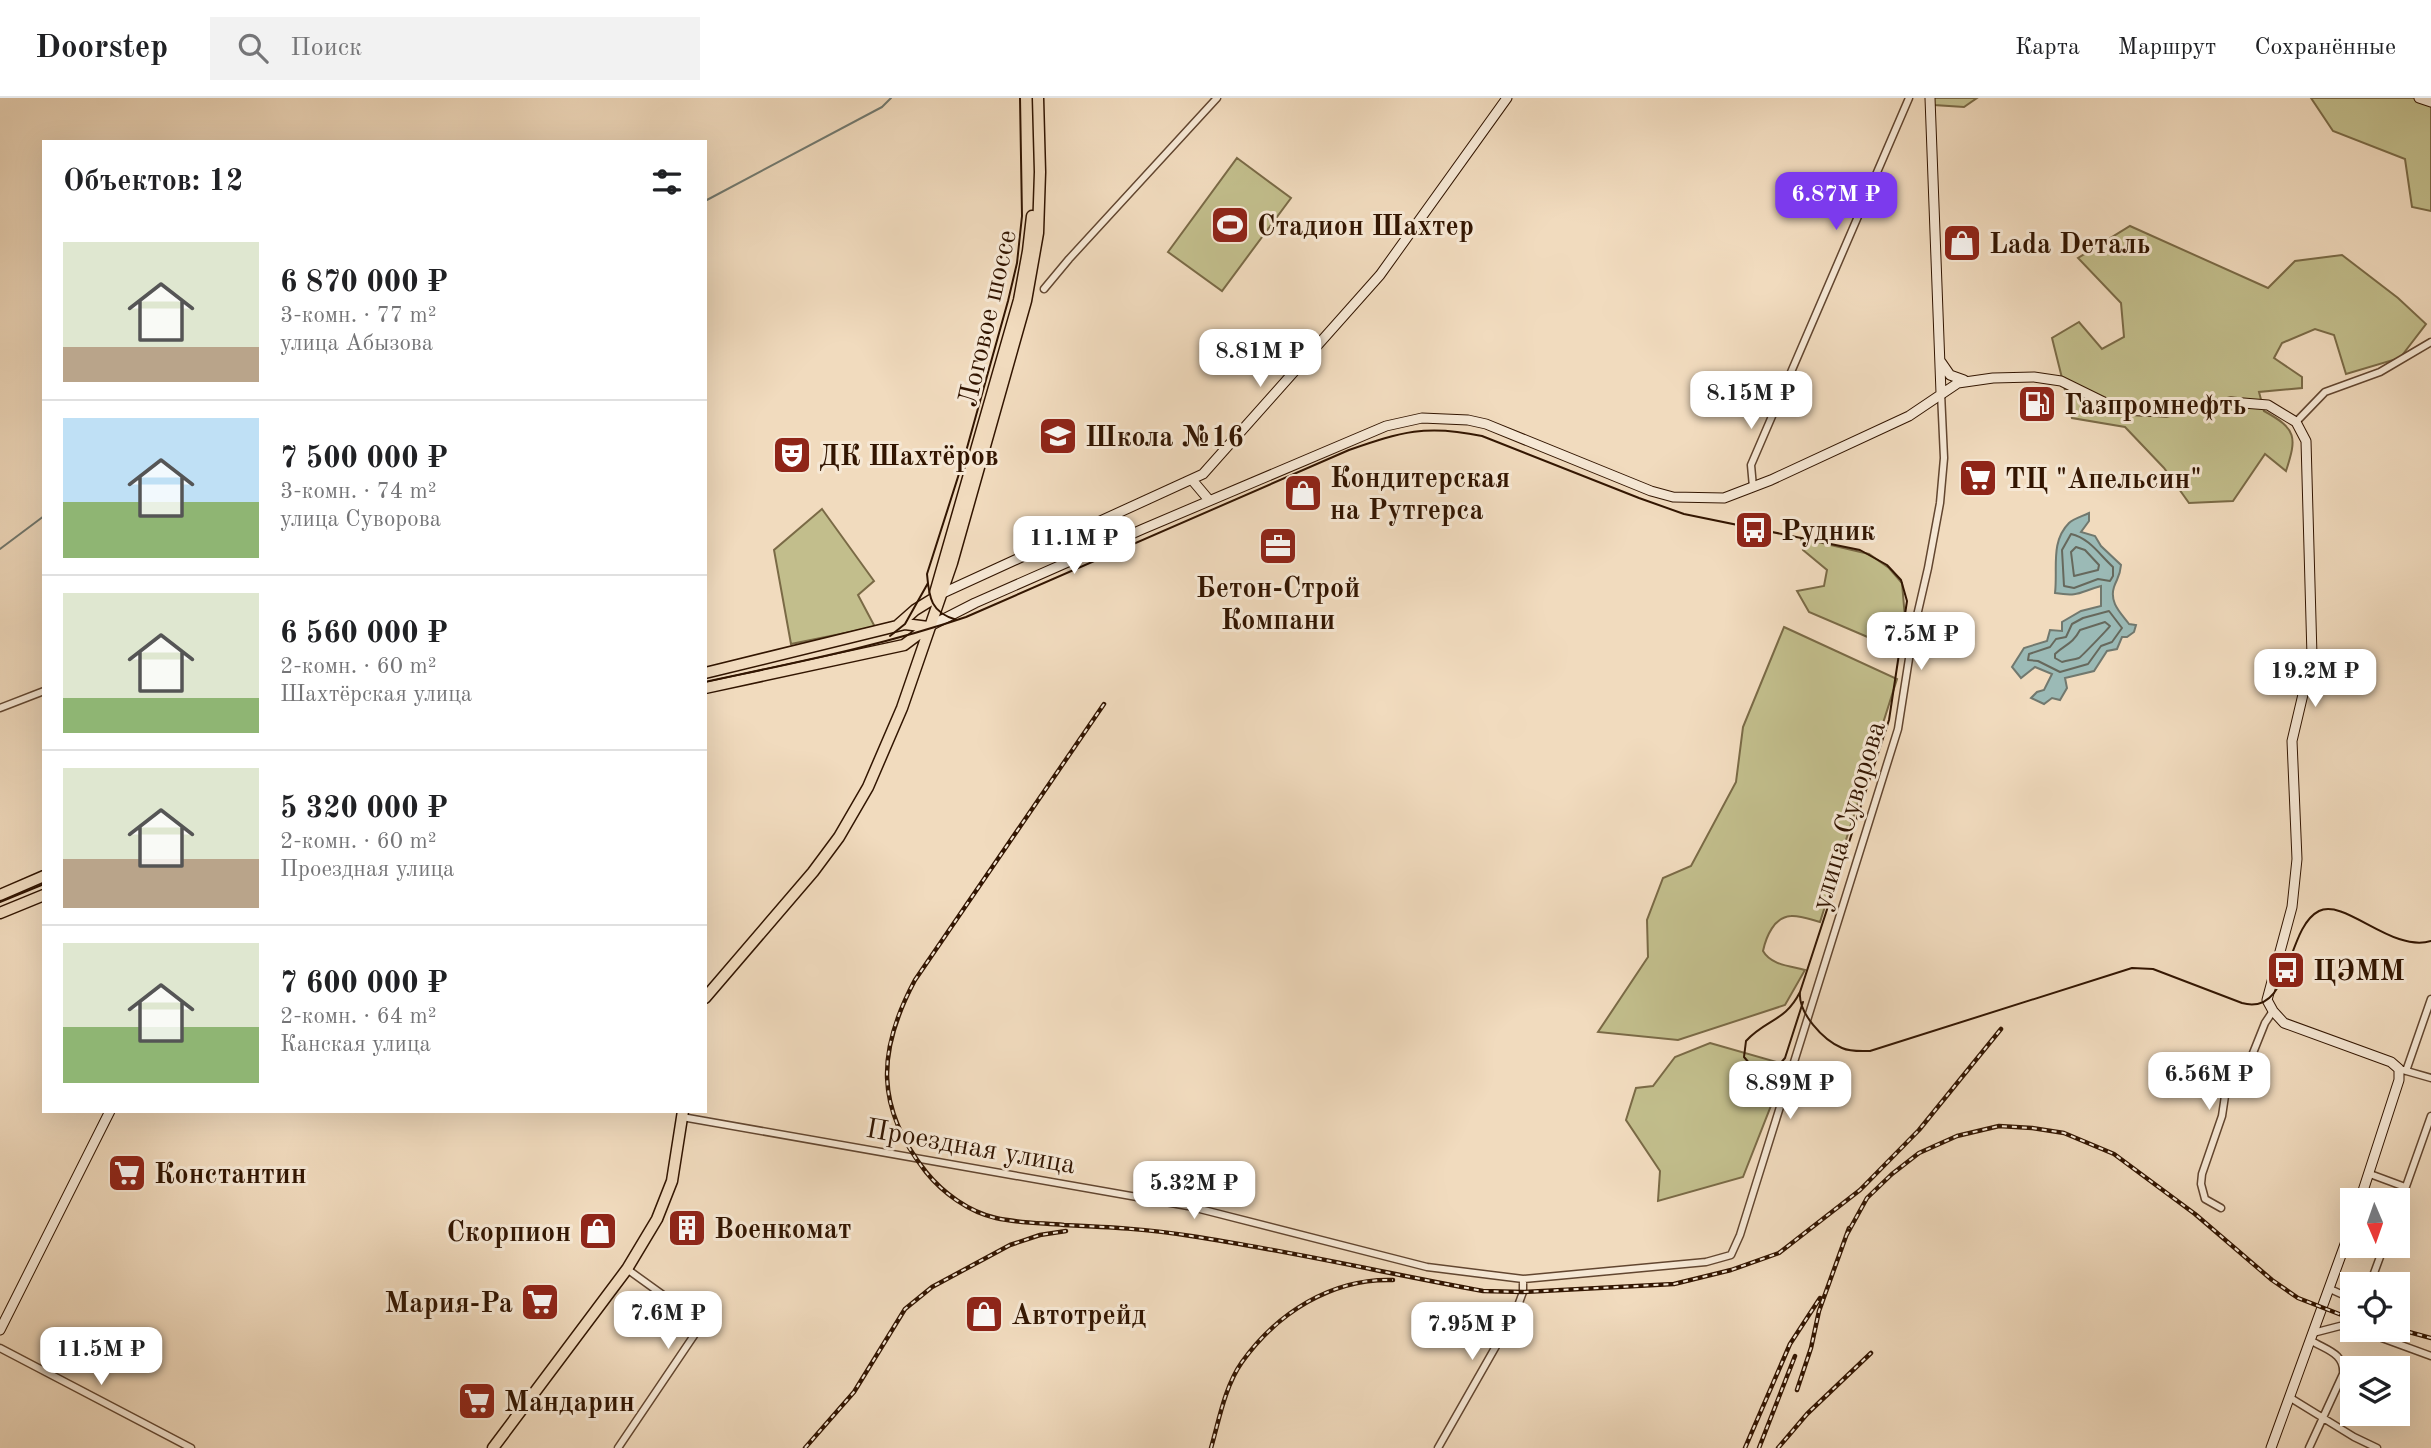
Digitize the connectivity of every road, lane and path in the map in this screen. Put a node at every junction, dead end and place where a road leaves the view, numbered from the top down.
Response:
1 (1031, 98) edge
2 (1038, 98) edge
3 (1217, 98) edge
4 (1507, 98) edge
5 (1909, 98) edge
6 (1930, 98) edge
7 (2419, 98) edge
8 (2431, 102) edge
9 (1044, 289) dead end
10 (2431, 342) edge
11 (1940, 360) junction
12 (1966, 380) junction
13 (1941, 393) junction
14 (2295, 422) junction
15 (1193, 481) junction
16 (1754, 487) junction
17 (1209, 500) junction
18 (938, 595) junction
19 (929, 626) junction
20 (895, 627) junction
21 (707, 673) edge
22 (707, 688) edge
23 (42, 692) edge
24 (0, 708) edge
25 (42, 877) edge
26 (0, 895) edge
27 (42, 896) edge
28 (0, 913) edge
29 (707, 996) edge
30 (2431, 999) edge
31 (2429, 1009) edge
32 (2273, 1012) junction
33 (2403, 1070) junction
34 (2431, 1078) edge
35 (109, 1113) edge
36 (682, 1114) edge
37 (2431, 1116) edge
38 (2370, 1174) junction
39 (2365, 1188) edge
40 (2405, 1188) joint
41 (2221, 1208) dead end
42 (2341, 1258) edge
43 (1706, 1262) joint
44 (627, 1269) junction
45 (1523, 1279) junction
46 (2330, 1289) junction
47 (2340, 1294) edge
48 (2340, 1326) edge
49 (0, 1330) edge
50 (2311, 1337) junction
51 (2393, 1342) edge
52 (0, 1348) edge
53 (2431, 1356) edge
54 (2289, 1397) junction
55 (2324, 1417) junction
56 (191, 1448) edge
57 (492, 1448) edge
58 (618, 1448) edge
59 (1438, 1448) edge
60 (2271, 1448) edge
61 (2309, 1448) edge
62 (2377, 1448) edge

1 - 18 main road, Логовое шоссе
2 - 18 main road, Логовое шоссе
3 - 9 street
4 - 15 main road
5 - 16 street
6 - 11 main road, улица Суворова
7 - 8 main road
10 - 14 street
11 - 12 main road
11 - 13 main road, улица Суворова
12 - 13 main road
12 - 14 main road
13 - 16 main road
13 - 43 street, улица Суворова
14 - 32 main road
15 - 17 main road
15 - 18 main road
16 - 17 main road
17 - 19 main road
18 - 19 main road
18 - 20 main road
19 - 20 main road
19 - 22 main road
19 - 29 main road
20 - 21 main road
23 - 24 street
25 - 26 main road
27 - 28 main road
30 - 31 street
31 - 33 street
32 - 33 main road
32 - 41 street
33 - 34 street
33 - 38 main road
35 - 49 main road
36 - 44 main road
36 - 45 street, Проездная улица
37 - 40 street
38 - 39 main road
38 - 40 street
42 - 46 main road
43 - 45 street, Проездная улица
44 - 57 main road
44 - 58 street
45 - 59 street
46 - 47 street
46 - 50 main road
48 - 50 street
50 - 54 main road
50 - 55 street
51 - 53 street
52 - 56 street
54 - 55 street
54 - 60 main road
55 - 61 street
55 - 62 street

